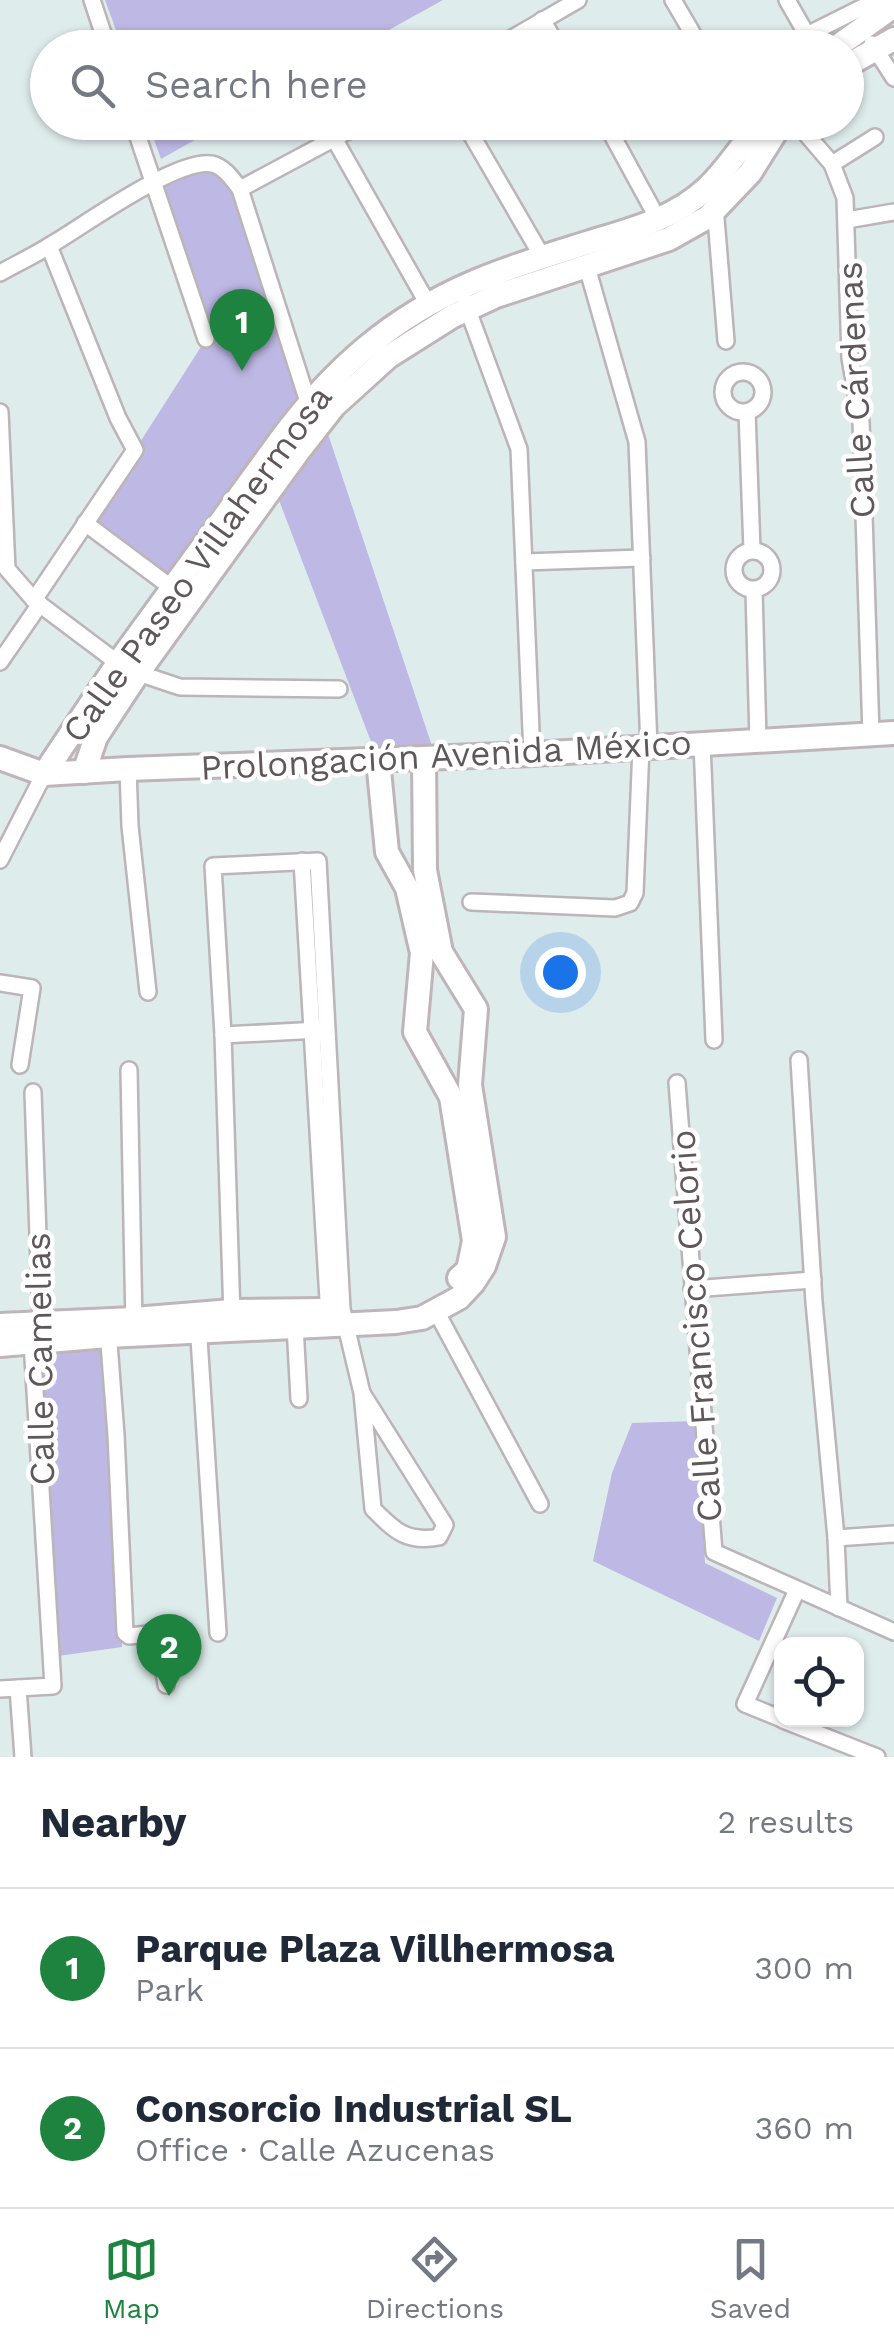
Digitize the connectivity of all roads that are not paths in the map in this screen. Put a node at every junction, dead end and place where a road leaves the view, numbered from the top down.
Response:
1 (92, 0) edge
2 (578, 0) edge
3 (673, 0) edge
4 (786, 0) edge
5 (877, 0) edge
6 (894, 6) edge
7 (859, 19) junction
8 (542, 20) junction
9 (102, 30) edge
10 (525, 30) edge
11 (548, 30) edge
12 (690, 30) edge
13 (804, 30) edge
14 (823, 30) edge
15 (850, 30) edge
16 (884, 44) edge
17 (894, 78) edge
18 (875, 138) dead end
19 (139, 140) edge
20 (335, 140) joint
21 (474, 140) edge
22 (615, 140) edge
23 (744, 140) edge
24 (771, 140) edge
25 (811, 140) edge
26 (832, 164) junction
27 (154, 182) junction
28 (240, 190) junction
29 (712, 199) junction
30 (894, 212) edge
31 (847, 220) junction
32 (659, 221) junction
33 (49, 246) junction
34 (543, 258) junction
35 (588, 267) junction
36 (0, 273) edge
37 (464, 299) junction
38 (429, 306) junction
39 (206, 339) dead end
40 (726, 341) dead end
41 (308, 402) junction
42 (0, 412) edge
43 (747, 412) dead end
44 (289, 446) junction
45 (85, 523) junction
46 (752, 550) junction
47 (642, 558) junction
48 (524, 562) junction
49 (172, 588) junction
50 (754, 590) junction
51 (37, 602) junction
52 (0, 662) edge
53 (128, 668) junction
54 (339, 689) dead end
55 (883, 733) edge
56 (758, 741) junction
57 (702, 743) junction
58 (645, 747) junction
59 (532, 754) junction
60 (0, 758) edge
61 (424, 758) junction
62 (378, 760) junction
63 (128, 769) junction
64 (84, 772) junction
65 (44, 774) junction
66 (0, 860) edge
67 (471, 902) dead end
68 (0, 984) edge
69 (148, 992) dead end
70 (320, 1030) junction
71 (223, 1035) junction
72 (714, 1040) dead end
73 (800, 1060) dead end
74 (20, 1065) dead end
75 (129, 1070) dead end
76 (678, 1084) dead end
77 (33, 1092) dead end
78 (813, 1280) junction
79 (692, 1289) junction
80 (436, 1311) junction
81 (336, 1317) junction
82 (233, 1320) junction
83 (198, 1324) junction
84 (0, 1325) edge
85 (295, 1326) junction
86 (134, 1327) junction
87 (108, 1328) junction
88 (36, 1332) junction
89 (0, 1344) edge
90 (362, 1393) junction
91 (299, 1399) dead end
92 (540, 1504) dead end
93 (894, 1534) edge
94 (836, 1538) junction
95 (797, 1590) junction
96 (839, 1608) junction
97 (894, 1632) edge
98 (218, 1633) dead end
99 (776, 1637) edge
100 (774, 1640) edge
101 (166, 1684) dead end
102 (18, 1688) junction
103 (0, 1689) edge
104 (774, 1716) edge
105 (802, 1727) edge
106 (23, 1757) edge
107 (877, 1757) edge

1 - 9 street
2 - 8 street
3 - 12 street
4 - 13 street
5 - 7 street
6 - 7 street
7 - 14 street
7 - 15 street
7 - 16 street
8 - 10 street
8 - 11 street
16 - 17 street
18 - 26 street
19 - 27 street
20 - 28 street
20 - 38 street
21 - 34 street
22 - 32 street
23 - 29 street, Calle Paseo Villahermosa
24 - 29 street, Calle Paseo Villahermosa
25 - 26 street, Calle Cárdenas
26 - 31 street, Calle Cárdenas
27 - 28 street
27 - 33 street
27 - 39 street
28 - 41 street
29 - 32 street, Calle Paseo Villahermosa
29 - 35 street, Calle Paseo Villahermosa
29 - 40 street
30 - 31 street
31 - 55 street, Calle Cárdenas
32 - 34 street, Calle Paseo Villahermosa
33 - 36 street
33 - 45 street
34 - 37 street, Calle Paseo Villahermosa
35 - 37 street, Calle Paseo Villahermosa
35 - 47 street
37 - 38 street, Calle Paseo Villahermosa
37 - 44 street, Calle Paseo Villahermosa
37 - 48 street
38 - 41 street, Calle Paseo Villahermosa
41 - 44 street, Calle Paseo Villahermosa
42 - 51 street
43 - 46 street
44 - 49 street, Calle Paseo Villahermosa
44 - 53 street, Calle Paseo Villahermosa
45 - 49 street
45 - 51 street
46 - 50 street
46 - 50 street
47 - 48 street
47 - 58 street
48 - 59 street
49 - 53 street, Calle Paseo Villahermosa
50 - 56 street
51 - 52 street
51 - 53 street
53 - 54 street
53 - 64 street, Calle Paseo Villahermosa
53 - 65 street, Calle Paseo Villahermosa
55 - 56 street, Prolongación Avenida México
56 - 57 street, Prolongación Avenida México
57 - 58 street, Prolongación Avenida México
57 - 72 street
58 - 59 street, Prolongación Avenida México
58 - 67 street
59 - 61 street, Prolongación Avenida México
60 - 65 street, Prolongación Avenida México
61 - 62 street, Prolongación Avenida México
61 - 80 street
62 - 63 street, Prolongación Avenida México
62 - 81 street
63 - 64 street, Prolongación Avenida México
63 - 69 street
64 - 65 street, Prolongación Avenida México
65 - 66 street
68 - 74 street
70 - 71 street
70 - 71 street
70 - 81 street
71 - 82 street
73 - 78 street
75 - 86 street
76 - 79 street, Calle Francisco Celorio
77 - 88 street, Calle Camelias
78 - 79 street
78 - 94 street
79 - 95 street, Calle Francisco Celorio
80 - 81 street
80 - 92 street
81 - 82 street
81 - 85 street
81 - 90 street
82 - 83 street
82 - 85 street
83 - 86 street
83 - 98 street
84 - 88 street
85 - 91 street
86 - 87 street
87 - 88 street
87 - 101 street
88 - 89 street
88 - 102 street, Calle Camelias
90 - 90 street
93 - 94 street
94 - 96 street
95 - 96 street, Calle Francisco Celorio
95 - 99 street
96 - 97 street, Calle Francisco Celorio
100 - 104 street
102 - 103 street
102 - 106 street
105 - 107 street

